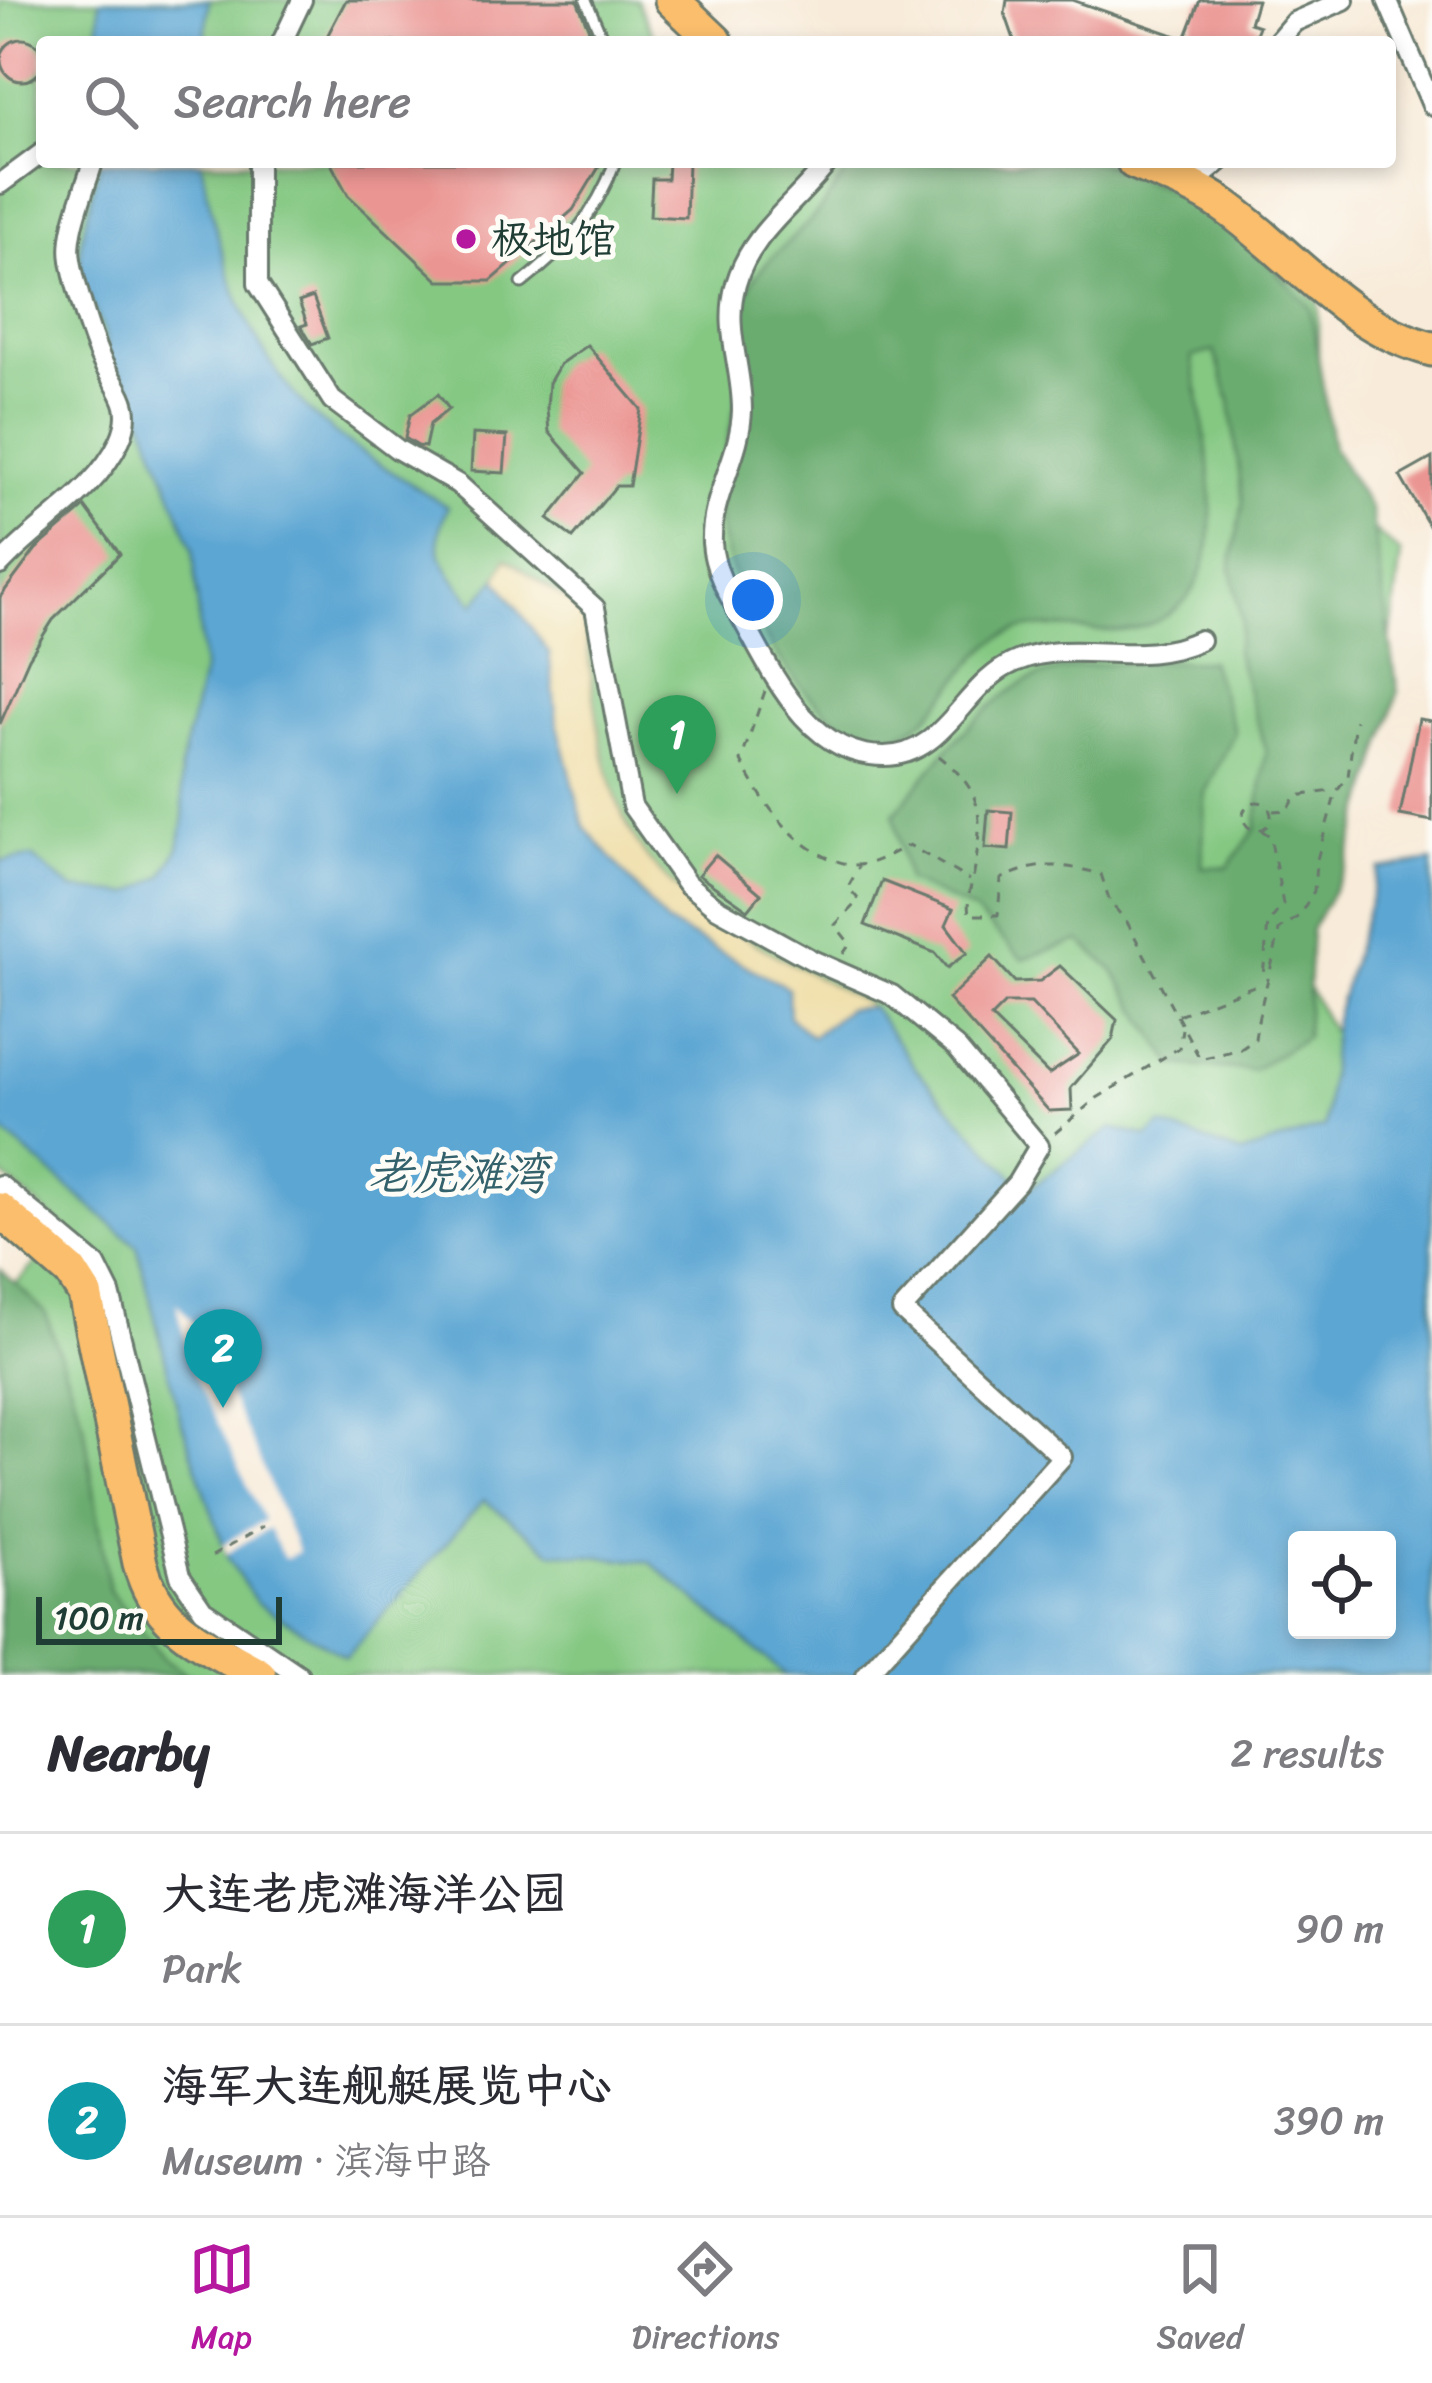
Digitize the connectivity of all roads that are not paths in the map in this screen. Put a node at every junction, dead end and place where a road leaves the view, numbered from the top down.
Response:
1 (302, 0) edge
2 (586, 0) edge
3 (672, 0) edge
4 (1344, 0) edge
5 (1387, 0) edge
6 (285, 36) edge
7 (601, 36) edge
8 (710, 36) edge
9 (1282, 36) edge
10 (1432, 105) edge
11 (36, 157) edge
12 (92, 168) edge
13 (258, 168) edge
14 (613, 168) edge
15 (822, 168) edge
16 (1201, 170) edge
17 (0, 184) edge
18 (522, 283) dead end
19 (1423, 346) edge
20 (0, 565) edge
21 (1200, 640) dead end
22 (0, 1185) edge
23 (0, 1210) edge
24 (259, 1675) edge
25 (299, 1675) edge
26 (866, 1675) edge

1 - 6 street
2 - 7 lane
3 - 8 highway
4 - 9 street
5 - 10 street
11 - 17 street
12 - 20 street
13 - 26 street
14 - 18 lane
15 - 21 street
16 - 19 highway
22 - 25 street
23 - 24 highway

